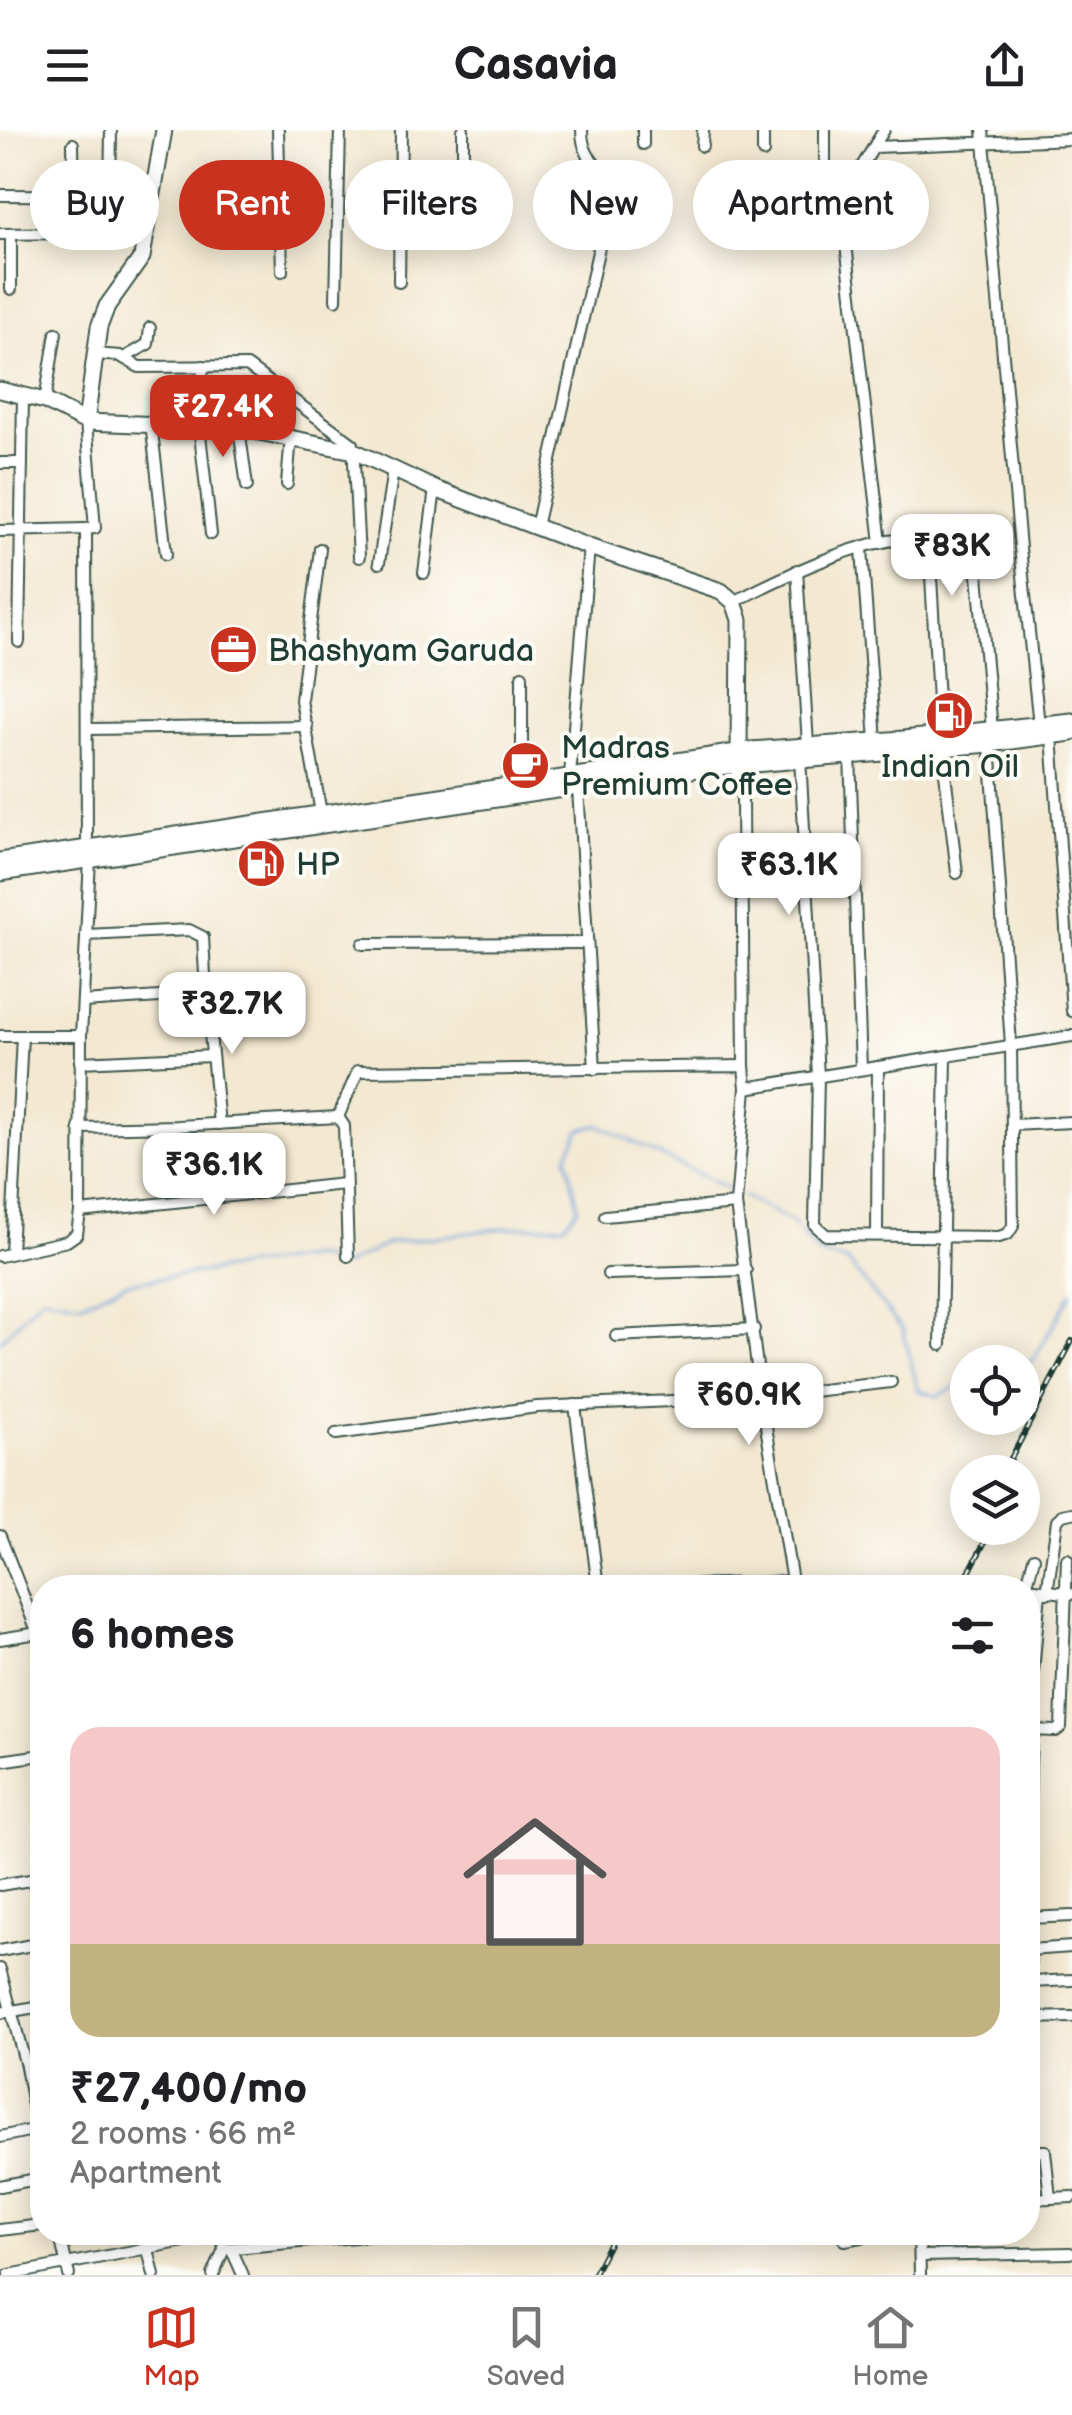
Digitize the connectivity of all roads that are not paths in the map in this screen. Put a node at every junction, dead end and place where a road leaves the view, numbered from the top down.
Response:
1 (111, 130) edge
2 (164, 130) edge
3 (278, 130) edge
4 (340, 130) edge
5 (401, 130) edge
6 (463, 130) edge
7 (582, 130) edge
8 (643, 130) edge
9 (703, 130) edge
10 (762, 130) edge
11 (825, 130) edge
12 (884, 130) edge
13 (983, 130) edge
14 (1072, 139) edge
15 (982, 143) junction
16 (73, 144) dead end
17 (643, 144) dead end
18 (702, 146) dead end
19 (875, 147) junction
20 (762, 152) dead end
21 (73, 160) edge
22 (111, 160) edge
23 (159, 160) edge
24 (462, 160) edge
25 (825, 160) dead end
26 (0, 195) edge
27 (30, 195) edge
28 (6, 234) edge
29 (144, 250) edge
30 (282, 270) dead end
31 (399, 282) dead end
32 (11, 289) dead end
33 (336, 300) dead end
34 (150, 328) dead end
35 (56, 333) dead end
36 (96, 354) junction
37 (124, 358) junction
38 (203, 366) junction
39 (179, 386) dead end
40 (0, 390) edge
41 (24, 396) junction
42 (45, 402) junction
43 (86, 422) junction
44 (151, 422) junction
45 (179, 424) junction
46 (200, 425) junction
47 (239, 428) junction
48 (291, 436) junction
49 (354, 452) junction
50 (0, 463) edge
51 (22, 464) junction
52 (393, 470) junction
53 (287, 484) dead end
54 (247, 486) dead end
55 (436, 490) junction
56 (536, 527) junction
57 (0, 530) edge
58 (21, 530) junction
59 (86, 530) junction
60 (211, 534) dead end
61 (975, 542) dead end
62 (881, 543) junction
63 (588, 548) junction
64 (320, 549) dead end
65 (862, 549) junction
66 (166, 554) dead end
67 (359, 557) dead end
68 (379, 563) dead end
69 (796, 570) junction
70 (424, 573) dead end
71 (734, 602) junction
72 (19, 642) dead end
73 (522, 676) dead end
74 (1072, 721) edge
75 (307, 726) junction
76 (89, 730) junction
77 (1046, 731) junction
78 (1072, 732) edge
79 (991, 737) junction
80 (876, 740) junction
81 (941, 742) junction
82 (804, 751) junction
83 (850, 754) junction
84 (736, 758) junction
85 (574, 782) junction
86 (522, 783) junction
87 (321, 813) junction
88 (89, 854) junction
89 (0, 862) edge
90 (0, 872) edge
91 (957, 873) dead end
92 (86, 935) junction
93 (586, 943) junction
94 (363, 944) dead end
95 (206, 994) junction
96 (83, 1002) junction
97 (1072, 1011) edge
98 (0, 1036) edge
99 (22, 1036) junction
100 (81, 1036) junction
101 (1072, 1036) edge
102 (1011, 1045) junction
103 (212, 1056) junction
104 (946, 1056) junction
105 (80, 1062) junction
106 (744, 1066) junction
107 (878, 1067) junction
108 (595, 1069) junction
109 (861, 1070) junction
110 (818, 1076) junction
111 (746, 1088) junction
112 (338, 1117) junction
113 (1072, 1122) edge
114 (219, 1124) junction
115 (1012, 1125) junction
116 (79, 1128) junction
117 (344, 1184) junction
118 (736, 1201) junction
119 (80, 1212) junction
120 (605, 1216) dead end
121 (877, 1235) junction
122 (943, 1236) junction
123 (6, 1254) edge
124 (348, 1256) dead end
125 (746, 1270) junction
126 (608, 1274) dead end
127 (754, 1329) junction
128 (616, 1336) dead end
129 (941, 1344) dead end
130 (891, 1382) dead end
131 (761, 1397) junction
132 (575, 1405) junction
133 (336, 1434) dead end
134 (1072, 1513) edge
135 (0, 1536) edge
136 (1034, 1558) dead end
137 (1067, 1558) dead end
138 (596, 1575) edge
139 (791, 1575) edge
140 (1028, 1575) edge
141 (1030, 1575) edge
142 (1040, 1590) edge
143 (1069, 1594) edge
144 (30, 1613) edge
145 (0, 1639) edge
146 (30, 1639) edge
147 (1040, 1730) edge
148 (30, 1756) edge
149 (0, 1760) edge
150 (30, 1880) edge
151 (0, 1885) edge
152 (1072, 1916) edge
153 (1040, 1917) edge
154 (30, 1946) edge
155 (1072, 1948) edge
156 (1040, 1949) edge
157 (0, 1951) edge
158 (0, 1968) edge
159 (1072, 1980) edge
160 (1040, 1982) edge
161 (6, 2012) edge
162 (1072, 2017) edge
163 (1040, 2018) edge
164 (30, 2065) edge
165 (26, 2066) junction
166 (30, 2087) edge
167 (30, 2131) edge
168 (0, 2137) edge
169 (1040, 2151) edge
170 (30, 2180) edge
171 (0, 2186) edge
172 (1072, 2197) edge
173 (1040, 2198) edge
174 (1050, 2198) junction
175 (30, 2226) edge
176 (0, 2230) edge
177 (63, 2245) edge
178 (147, 2245) edge
179 (169, 2245) edge
180 (226, 2245) edge
181 (270, 2245) edge
182 (920, 2245) edge
183 (227, 2249) junction
184 (148, 2250) junction
185 (1070, 2253) dead end
186 (920, 2256) junction
187 (68, 2270) edge
188 (9, 2275) edge
189 (154, 2275) edge
190 (214, 2275) edge
191 (243, 2275) edge
192 (920, 2275) edge

1 - 22 street
2 - 23 main road
3 - 30 street
4 - 33 street
5 - 31 street
6 - 24 street
7 - 56 street
8 - 17 street
9 - 18 street
10 - 20 street
11 - 25 street
12 - 19 street
13 - 15 street
14 - 15 street
15 - 19 street
15 - 77 street
16 - 21 street
19 - 62 street
26 - 27 street
28 - 32 street
29 - 36 main road
34 - 37 street
35 - 42 street
36 - 37 street
36 - 43 main road
37 - 38 street
38 - 46 street
38 - 49 street
39 - 45 street
40 - 41 main road
41 - 42 main road
41 - 51 street
42 - 43 main road
43 - 44 main road
43 - 59 street
44 - 45 main road
44 - 66 street
45 - 46 main road
46 - 47 main road
46 - 60 street
47 - 48 main road
47 - 54 street
48 - 49 main road
48 - 53 street
49 - 52 main road
49 - 67 street
50 - 51 street
51 - 58 street
52 - 55 main road
52 - 68 street
55 - 56 main road
55 - 70 street
56 - 63 main road
57 - 58 street
58 - 59 street
58 - 72 street
59 - 76 street
61 - 79 street
62 - 65 street
62 - 81 street
63 - 71 main road
63 - 85 street
64 - 75 street
65 - 69 street
65 - 80 street
69 - 71 street
69 - 82 street
71 - 84 main road
73 - 86 street
74 - 77 main road
75 - 76 street
75 - 87 street
76 - 88 street
77 - 78 main road
77 - 79 main road
77 - 97 street
79 - 81 main road
79 - 102 street
80 - 81 main road
80 - 82 main road
81 - 83 main road
81 - 91 street
82 - 83 main road
82 - 84 main road
82 - 110 street
83 - 109 street
84 - 85 main road
84 - 106 street
85 - 86 main road
85 - 88 main road
85 - 93 street
86 - 87 main road
87 - 88 main road
88 - 89 main road
88 - 90 main road
88 - 92 street
92 - 95 street
92 - 96 street
93 - 94 street
93 - 108 street
95 - 96 street
95 - 103 street
96 - 100 street
98 - 99 street
99 - 100 street
99 - 123 street
100 - 105 street
101 - 102 street
102 - 104 street
102 - 115 street
103 - 105 street
103 - 114 street
104 - 107 street
104 - 122 street
105 - 116 street
106 - 108 street
106 - 111 street
107 - 109 street
107 - 121 street
108 - 112 street
109 - 110 street
110 - 111 street
110 - 121 street
111 - 118 street
112 - 114 street
112 - 117 street
113 - 115 street
114 - 116 street
115 - 122 street
116 - 119 street
117 - 119 street
117 - 124 street
118 - 120 street
118 - 125 street
119 - 123 street
121 - 122 street
122 - 129 street
125 - 126 street
125 - 127 street
127 - 128 street
127 - 131 street
130 - 131 street
131 - 132 street
131 - 139 street
132 - 133 street
132 - 138 street
134 - 141 street
135 - 144 street
136 - 140 street
137 - 143 street
142 - 143 street
143 - 147 street
145 - 146 street
148 - 149 street
150 - 151 street
152 - 153 street
154 - 157 street
155 - 156 street
158 - 161 street
159 - 160 street
161 - 165 street
162 - 163 street
164 - 165 street
165 - 166 street
167 - 168 street
169 - 174 street
170 - 171 street
172 - 174 street
173 - 174 street
175 - 176 street
177 - 187 street
178 - 184 street
179 - 184 street
180 - 183 street
181 - 183 street
182 - 186 street
183 - 190 street
183 - 191 street
184 - 187 street
184 - 189 street
185 - 186 street
186 - 192 street
187 - 188 street

